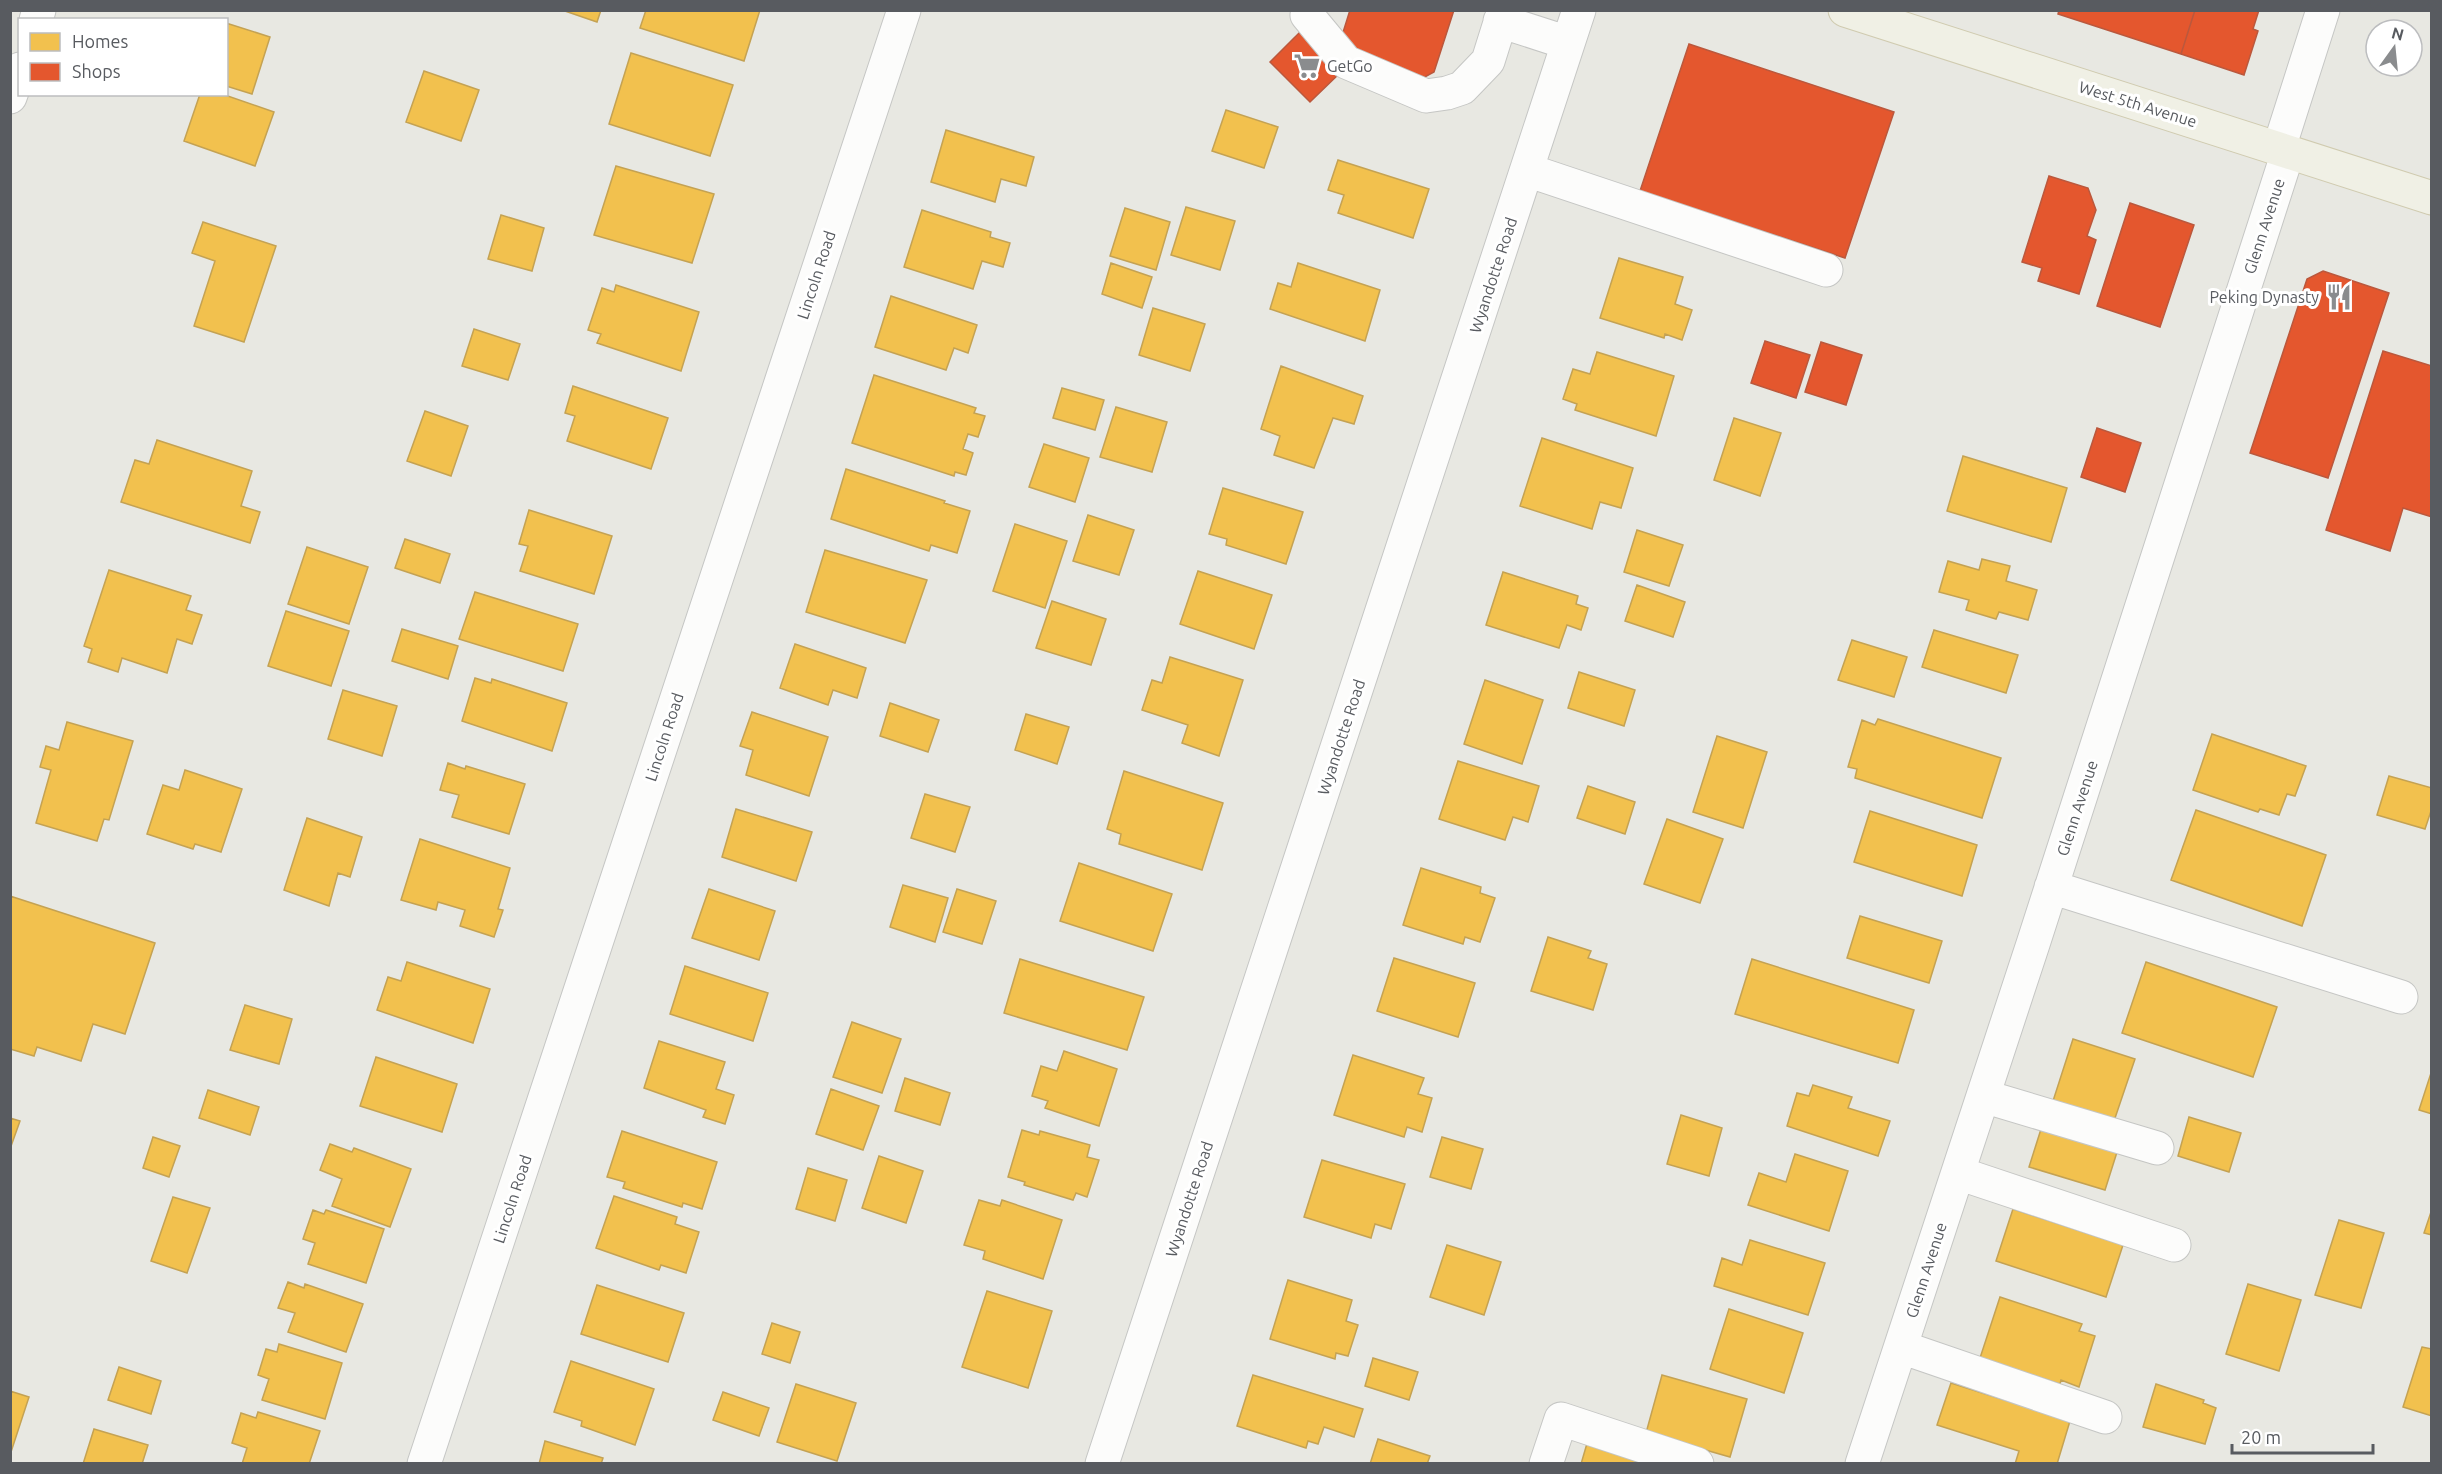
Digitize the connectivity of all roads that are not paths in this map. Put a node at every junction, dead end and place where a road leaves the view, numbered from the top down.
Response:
1 (904, 10) edge
2 (1308, 10) edge
3 (1579, 10) edge
4 (1845, 10) edge
5 (2323, 10) edge
6 (1502, 16) edge
7 (1568, 43) junction
8 (18, 75) edge
9 (10, 97) edge
10 (2284, 150) junction
11 (1527, 170) junction
12 (2432, 198) edge
13 (1826, 270) dead end
14 (2051, 887) junction
15 (2401, 997) dead end
16 (1983, 1096) junction
17 (2157, 1148) dead end
18 (1958, 1173) junction
19 (2174, 1245) dead end
20 (1901, 1347) junction
21 (2105, 1417) dead end
22 (424, 1464) edge
23 (1102, 1464) edge
24 (1546, 1464) edge
25 (1697, 1464) edge
26 (1862, 1464) edge

1 - 22 street, Lincoln Road
2 - 6 street
3 - 7 street, Wyandotte Road
4 - 10 main road, West 5th Avenue
5 - 10 street, Glenn Avenue
6 - 7 street
7 - 11 street, Wyandotte Road
8 - 9 street
10 - 12 main road, West 5th Avenue
10 - 14 street, Glenn Avenue
11 - 13 street
11 - 23 street, Wyandotte Road
14 - 15 street
14 - 16 street, Glenn Avenue
16 - 17 street
16 - 18 street, Glenn Avenue
18 - 19 street
18 - 20 street, Glenn Avenue
20 - 21 street
20 - 26 street, Glenn Avenue
24 - 25 street

